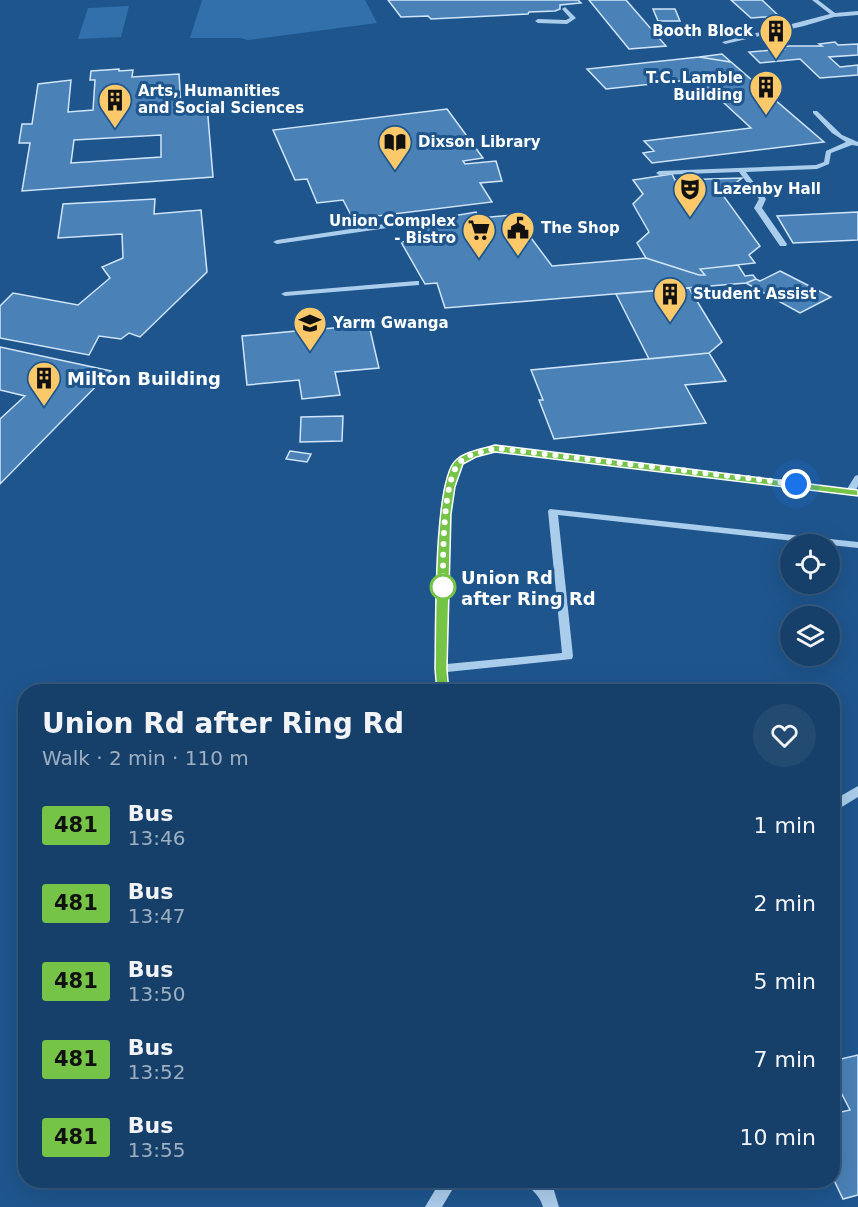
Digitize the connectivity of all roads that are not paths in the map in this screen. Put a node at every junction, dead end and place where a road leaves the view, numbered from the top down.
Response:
1 (815, 0) edge
2 (565, 9) dead end
3 (858, 13) edge
4 (834, 15) junction
5 (538, 21) dead end
6 (725, 42) dead end
7 (815, 112) dead end
8 (854, 143) edge
9 (741, 171) junction
10 (659, 173) dead end
11 (384, 226) dead end
12 (277, 242) dead end
13 (783, 244) dead end
14 (416, 283) dead end
15 (285, 294) dead end
16 (858, 478) edge
17 (854, 493) edge
18 (858, 545) edge
19 (441, 669) junction
20 (442, 684) edge
21 (858, 791) edge
22 (840, 803) edge
23 (445, 1188) edge
24 (542, 1188) edge
25 (433, 1207) edge
26 (551, 1207) edge

1 - 4 street
2 - 5 street
3 - 4 street
4 - 6 street
7 - 8 street
8 - 9 street
9 - 10 street
9 - 13 street
11 - 12 street
14 - 15 street
16 - 17 street
17 - 19 street
18 - 19 street
19 - 20 street
21 - 22 street
23 - 25 street
24 - 26 street

